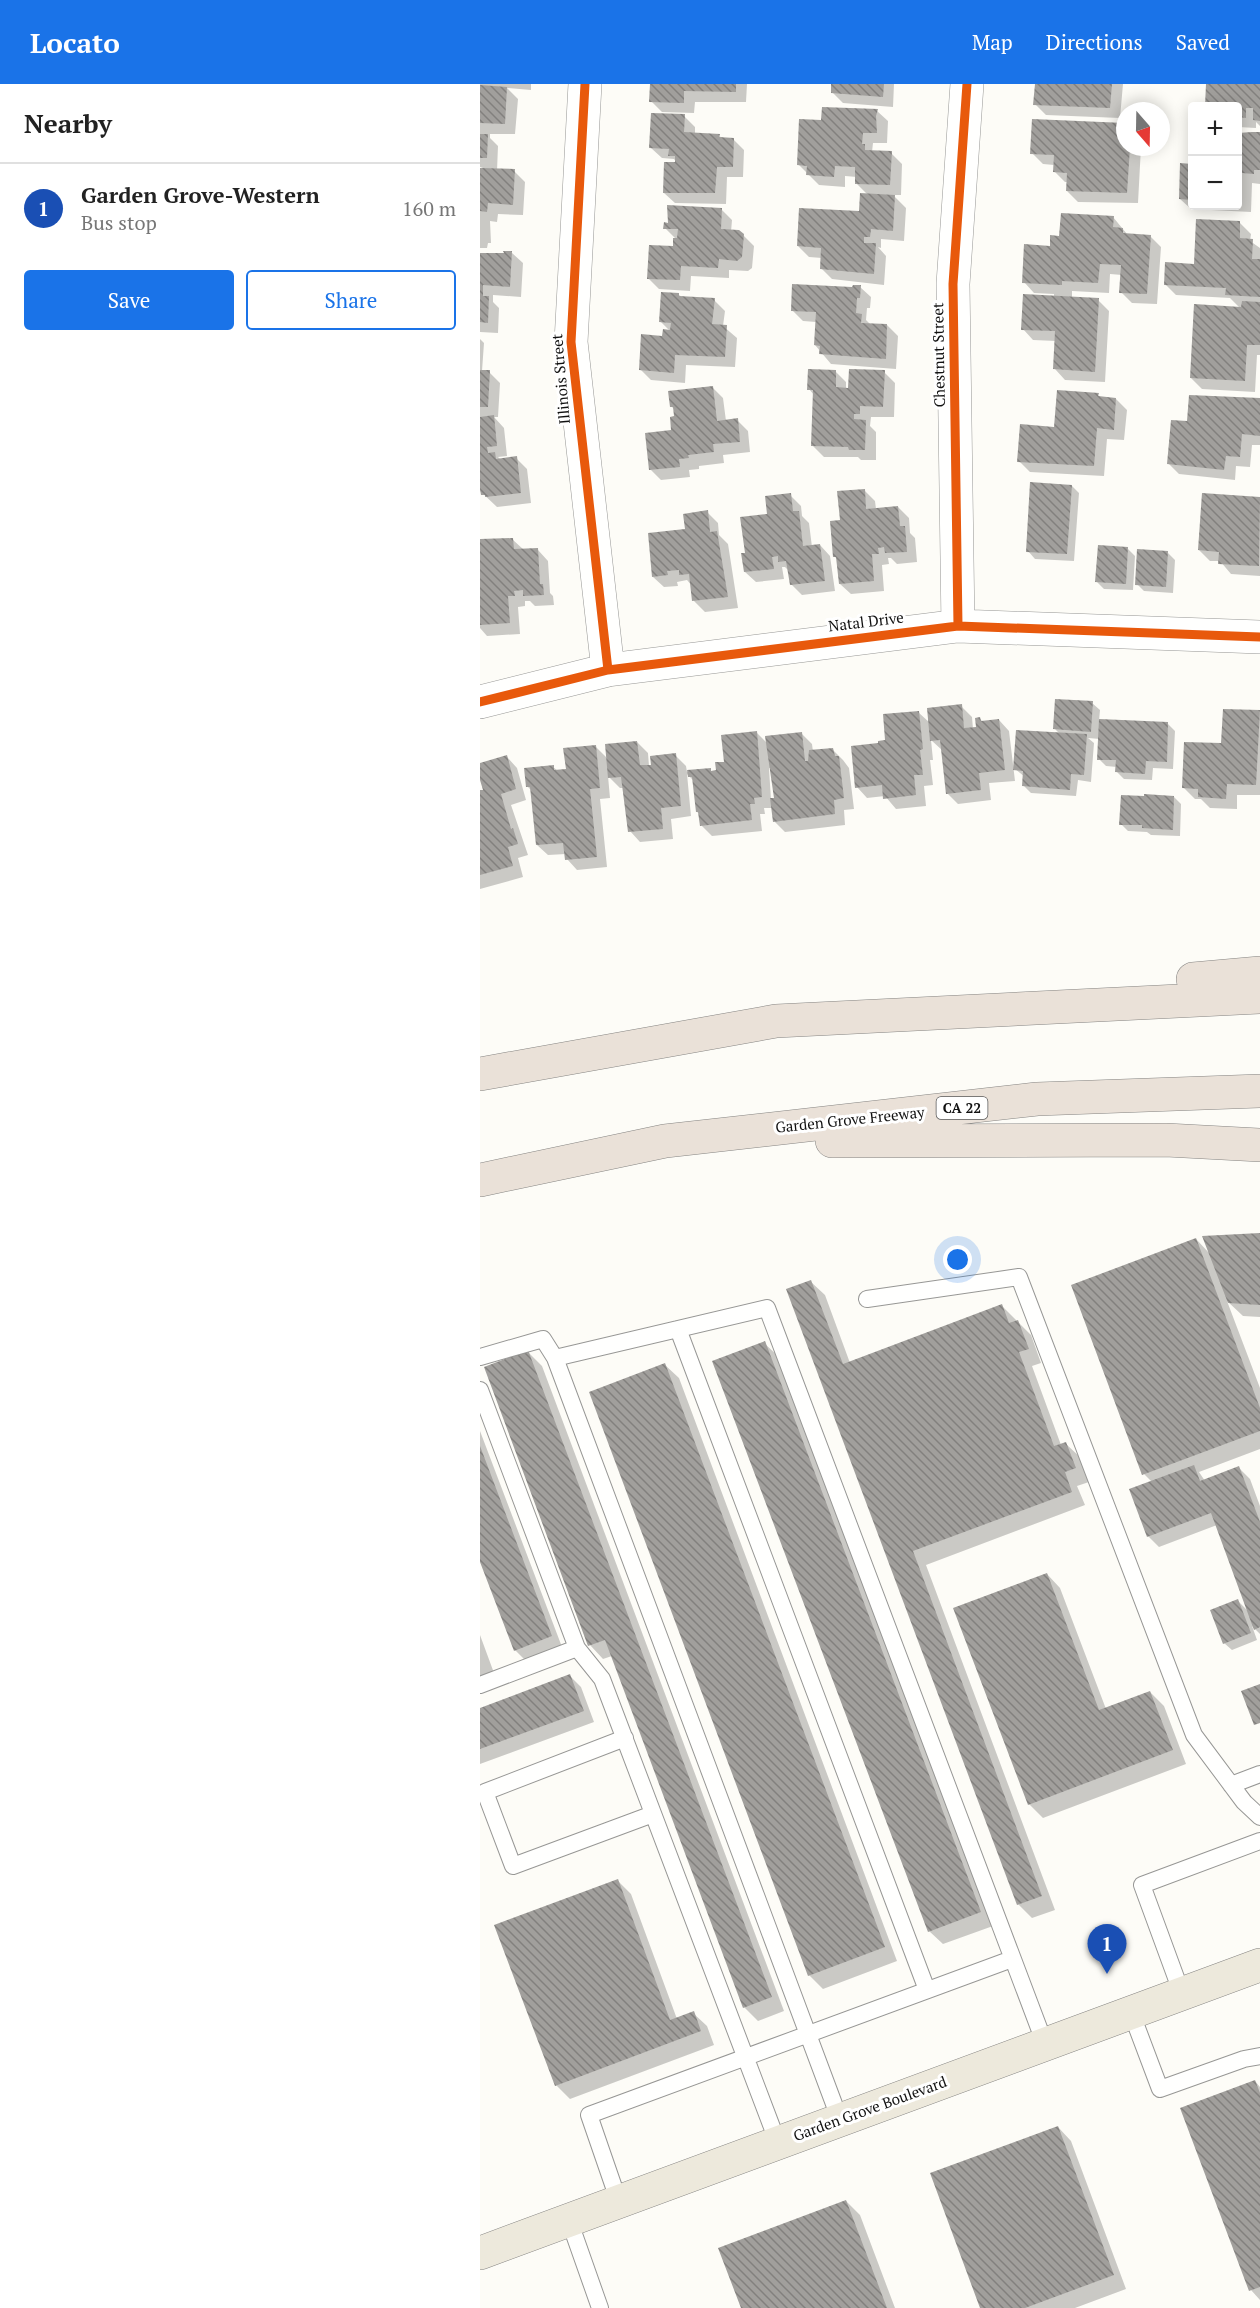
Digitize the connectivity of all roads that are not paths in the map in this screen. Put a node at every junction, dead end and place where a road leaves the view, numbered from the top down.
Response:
1 (585, 84) edge
2 (967, 84) edge
3 (958, 626) junction
4 (1260, 637) edge
5 (608, 670) junction
6 (480, 702) edge
7 (1260, 973) edge
8 (1260, 997) edge
9 (776, 1021) junction
10 (480, 1074) edge
11 (1260, 1090) edge
12 (665, 1141) junction
13 (1260, 1145) edge
14 (480, 1180) edge
15 (867, 1299) dead end
16 (678, 1329) junction
17 (480, 1357) edge
18 (555, 1358) junction
19 (480, 1390) edge
20 (577, 1648) junction
21 (480, 1685) edge
22 (625, 1738) junction
23 (1260, 1774) edge
24 (1231, 1785) junction
25 (653, 1814) junction
26 (1260, 1817) edge
27 (1260, 1841) edge
28 (1012, 1959) junction
29 (1260, 1965) edge
30 (927, 1990) junction
31 (1182, 1994) junction
32 (1131, 2012) junction
33 (808, 2034) junction
34 (1045, 2044) junction
35 (1260, 2056) edge
36 (746, 2058) junction
37 (840, 2120) junction
38 (778, 2143) junction
39 (619, 2202) junction
40 (569, 2220) junction
41 (480, 2253) edge
42 (600, 2308) edge

1 - 5 street, Illinois Street
2 - 3 street, Chestnut Street
3 - 4 street, Natal Drive
3 - 5 street, Natal Drive
5 - 6 street, Natal Drive
7 - 9 highway
8 - 9 highway
9 - 10 highway
11 - 12 highway, Garden Grove Freeway / CA 22
12 - 13 highway
12 - 14 highway, Garden Grove Freeway / CA 22
15 - 24 lane
16 - 18 lane
16 - 28 lane
16 - 30 lane
17 - 18 lane
18 - 33 lane
19 - 20 lane
20 - 21 lane
20 - 22 lane
22 - 25 lane
22 - 25 lane
23 - 24 lane
24 - 26 lane
25 - 36 lane
27 - 31 lane
28 - 30 lane
28 - 34 lane
29 - 31 main road, Garden Grove Boulevard
30 - 33 lane
31 - 32 main road, Garden Grove Boulevard
32 - 34 main road, Garden Grove Boulevard
32 - 35 lane
33 - 36 lane
33 - 37 lane
34 - 37 main road, Garden Grove Boulevard
36 - 38 lane
36 - 39 lane
37 - 38 main road, Garden Grove Boulevard
38 - 39 main road, Garden Grove Boulevard
39 - 40 main road, Garden Grove Boulevard
40 - 41 main road, Garden Grove Boulevard
40 - 42 lane

